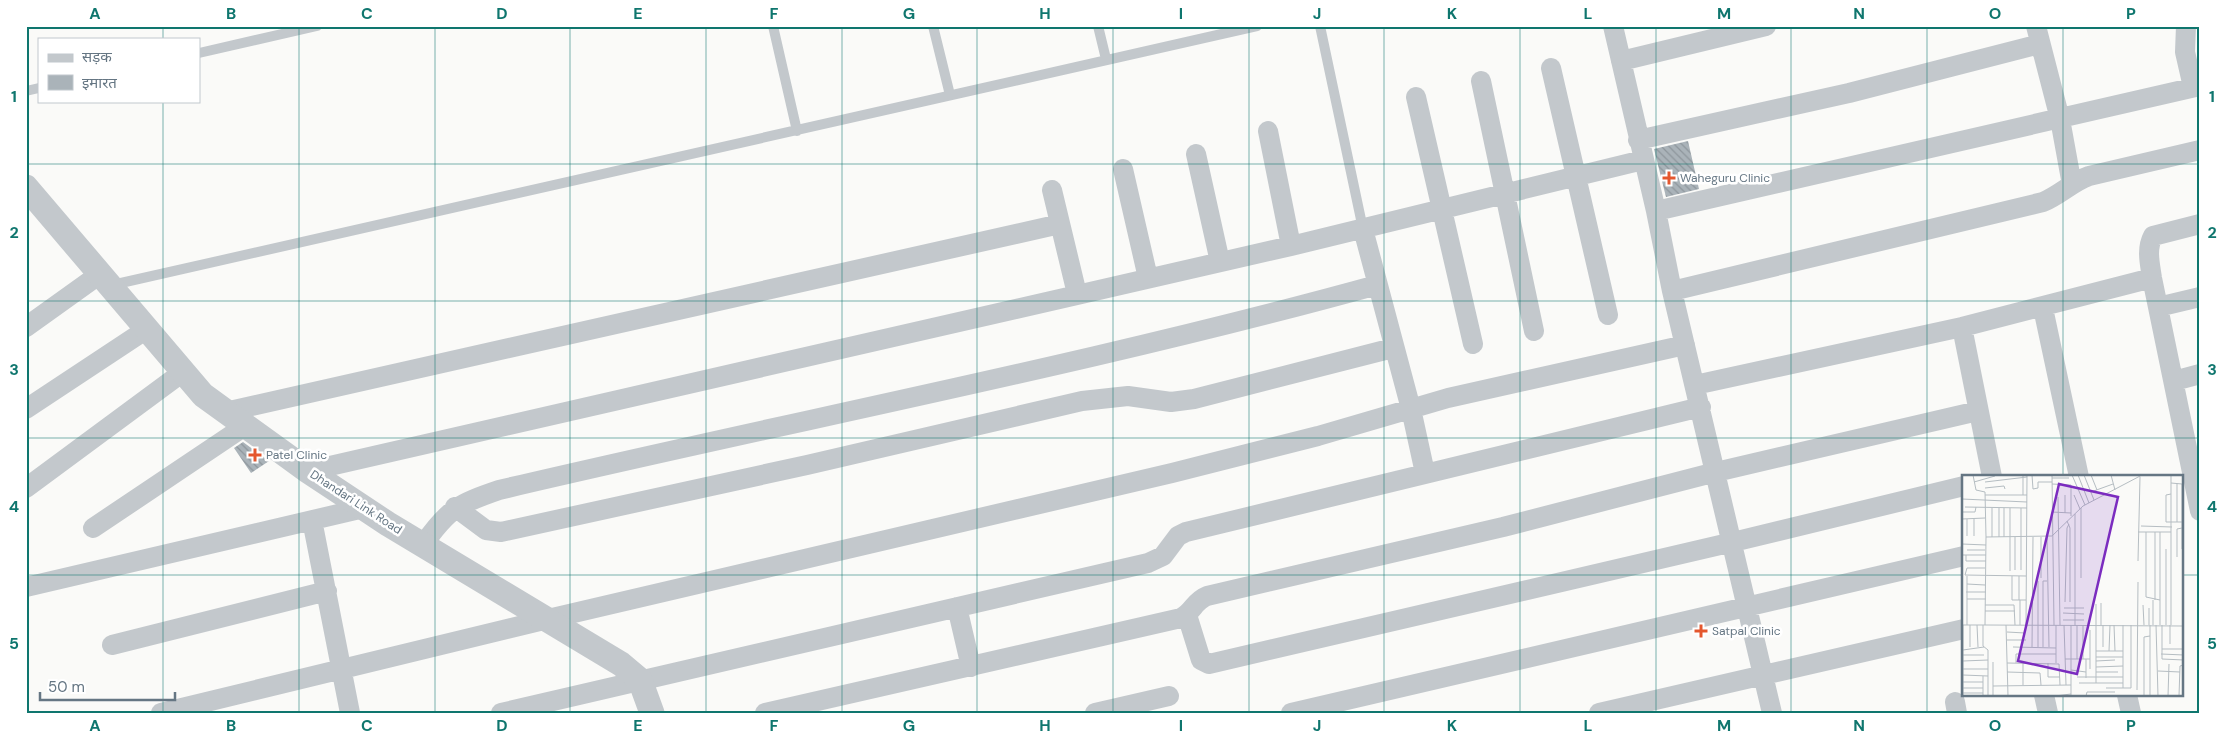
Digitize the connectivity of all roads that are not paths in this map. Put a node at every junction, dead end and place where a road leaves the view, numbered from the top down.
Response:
1 (317, 26) edge
2 (773, 26) edge
3 (933, 26) edge
4 (1098, 26) edge
5 (1256, 26) edge
6 (1320, 26) edge
7 (1613, 26) edge
8 (1766, 26) edge
9 (2186, 26) edge
10 (2038, 35) edge
11 (200, 53) edge
12 (1106, 59) junction
13 (1621, 60) junction
14 (1551, 68) dead end
15 (1481, 81) dead end
16 (2196, 86) edge
17 (950, 95) junction
18 (1416, 98) dead end
19 (2060, 119) junction
20 (797, 130) junction
21 (1268, 131) dead end
22 (1638, 140) junction
23 (2200, 150) edge
24 (1196, 154) dead end
25 (1643, 160) junction
26 (1123, 169) dead end
27 (1576, 176) junction
28 (2072, 185) junction
29 (26, 187) edge
30 (1052, 190) dead end
31 (1505, 194) junction
32 (1443, 209) junction
33 (1656, 211) junction
34 (1060, 224) junction
35 (2200, 224) edge
36 (1363, 229) junction
37 (1291, 246) junction
38 (1220, 262) junction
39 (1148, 278) junction
40 (2152, 278) junction
41 (105, 280) junction
42 (1377, 285) junction
43 (1672, 291) junction
44 (1077, 294) junction
45 (2200, 297) edge
46 (2158, 307) junction
47 (2042, 308) junction
48 (1608, 315) dead end
49 (26, 327) edge
50 (1962, 327) junction
51 (147, 329) junction
52 (1534, 331) dead end
53 (1474, 344) dead end
54 (1685, 344) junction
55 (1393, 348) junction
56 (183, 372) junction
57 (2200, 374) edge
58 (2174, 380) junction
59 (1695, 384) junction
60 (1701, 407) junction
61 (26, 409) edge
62 (1411, 409) junction
63 (1978, 411) junction
64 (225, 412) junction
65 (245, 426) junction
66 (308, 471) junction
67 (1716, 472) junction
68 (1425, 473) junction
69 (1992, 475) edge
70 (2079, 475) edge
71 (1962, 486) edge
72 (26, 488) edge
73 (455, 507) junction
74 (364, 508) junction
75 (2200, 511) edge
76 (312, 520) junction
77 (93, 528) dead end
78 (1733, 542) junction
79 (423, 545) junction
80 (1962, 556) edge
81 (26, 586) edge
82 (327, 591) junction
83 (957, 607) junction
84 (1746, 608) junction
85 (1187, 615) junction
86 (548, 618) junction
87 (1962, 629) edge
88 (112, 645) dead end
89 (971, 667) junction
90 (342, 669) junction
91 (1763, 675) junction
92 (640, 680) junction
93 (1169, 696) dead end
94 (2044, 696) edge
95 (2127, 696) edge
96 (1101, 712) edge
97 (161, 713) edge
98 (350, 713) edge
99 (501, 713) edge
100 (652, 713) edge
101 (766, 713) edge
102 (1291, 713) edge
103 (1599, 713) edge
104 (1772, 713) edge
105 (2048, 713) edge
106 (2131, 713) edge

1 - 11 lane
2 - 20 lane
3 - 17 lane
4 - 12 lane
5 - 12 lane
6 - 36 lane
7 - 13 street
8 - 13 street
9 - 16 street
10 - 19 street
10 - 22 street
12 - 17 lane
13 - 22 street
14 - 27 street
15 - 31 street
16 - 19 street
17 - 20 lane
18 - 32 street
19 - 28 street
19 - 33 street
20 - 41 lane
21 - 37 street
22 - 25 street
23 - 28 street
24 - 38 street
25 - 27 street
25 - 33 street
26 - 39 street
27 - 31 street
27 - 48 street
28 - 43 street
29 - 41 street, Dhandari Link Road
30 - 34 street
31 - 32 street
31 - 52 street
32 - 36 street
32 - 53 street
33 - 43 street
34 - 44 street
34 - 64 street
35 - 40 street
36 - 37 street
36 - 42 street
37 - 38 street
38 - 39 street
39 - 44 street
40 - 46 street
40 - 47 street
41 - 49 street
41 - 51 street, Dhandari Link Road
42 - 55 street
42 - 73 street
43 - 54 street
44 - 66 street
45 - 46 street
46 - 58 street
47 - 50 street
47 - 70 street
50 - 59 street
50 - 63 street
51 - 56 street, Dhandari Link Road
51 - 61 street
54 - 59 street
54 - 62 street
55 - 62 street
55 - 73 street
56 - 64 street, Dhandari Link Road
56 - 72 street
57 - 58 street
58 - 75 street
59 - 60 street
60 - 67 street
60 - 68 street
62 - 68 street
62 - 86 street
63 - 67 street
63 - 69 street
64 - 65 street, Dhandari Link Road
65 - 66 street, Dhandari Link Road
65 - 77 street
66 - 74 street, Dhandari Link Road
67 - 78 street
67 - 85 street
68 - 83 street
71 - 78 street
73 - 79 street
74 - 76 street
74 - 79 street, Dhandari Link Road
76 - 81 street
76 - 82 street
78 - 84 street
78 - 85 street
79 - 86 street, Dhandari Link Road
80 - 84 street
82 - 88 street
82 - 90 street
83 - 89 street
83 - 92 street
84 - 91 street
84 - 102 street
85 - 89 street
86 - 90 street
86 - 92 street, Dhandari Link Road
87 - 91 street
89 - 101 street
90 - 97 street
90 - 98 street
91 - 103 street
91 - 104 street
92 - 99 street
92 - 100 street, Dhandari Link Road
93 - 96 street
94 - 105 street
95 - 106 street

